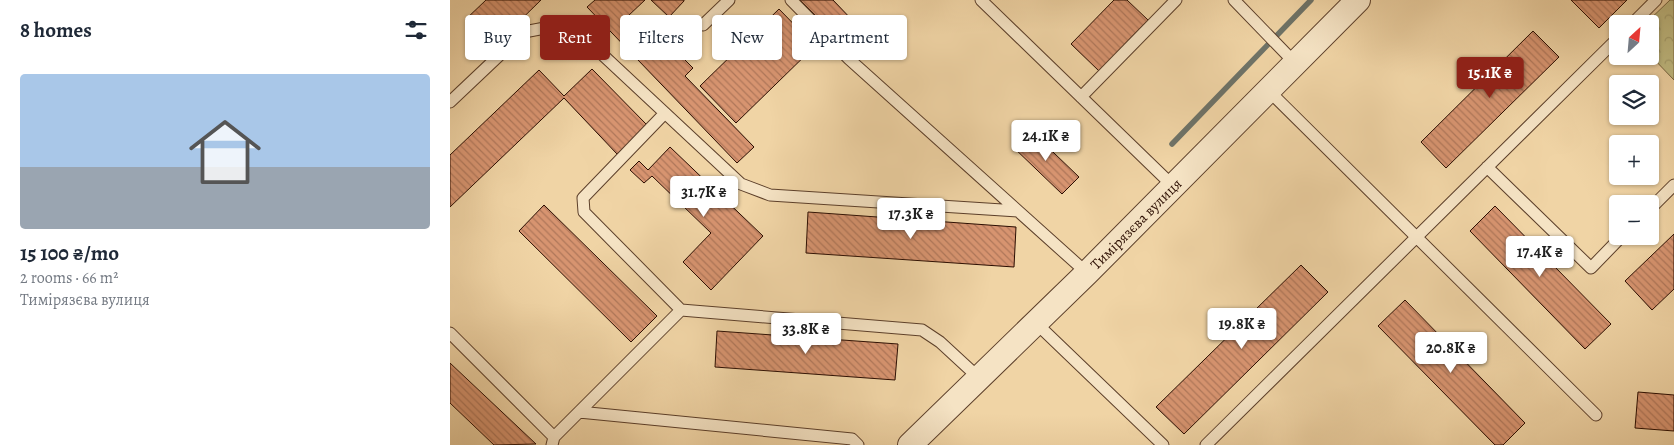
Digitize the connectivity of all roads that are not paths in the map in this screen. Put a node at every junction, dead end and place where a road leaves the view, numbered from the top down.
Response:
1 (729, 0) edge
2 (790, 0) edge
3 (981, 0) edge
4 (1176, 0) edge
5 (1234, 0) edge
6 (1358, 0) edge
7 (1656, 0) edge
8 (1641, 15) edge
9 (703, 25) dead end
10 (1609, 47) edge
11 (1296, 63) junction
12 (1268, 90) junction
13 (1081, 97) junction
14 (450, 102) edge
15 (665, 113) junction
16 (1487, 167) junction
17 (1674, 185) edge
18 (1173, 186) junction
19 (1659, 200) edge
20 (1018, 211) junction
21 (1416, 237) junction
22 (1613, 245) edge
23 (1087, 273) junction
24 (681, 310) junction
25 (1036, 323) junction
26 (450, 334) edge
27 (979, 378) junction
28 (579, 412) junction
29 (1596, 415) dead end
30 (553, 441) edge
31 (858, 445) edge
32 (910, 445) edge
33 (1163, 445) edge
34 (1206, 445) edge

1 - 9 lane
2 - 20 lane
3 - 13 lane
4 - 13 lane
5 - 11 lane
6 - 11 street, Тимірязєва вулиця
7 - 8 lane
10 - 16 lane
11 - 12 street, Тимірязєва вулиця
12 - 18 street, Тимірязєва вулиця
12 - 21 lane
13 - 18 lane
14 - 15 lane
15 - 20 lane
15 - 24 lane
16 - 21 lane
16 - 22 lane
17 - 19 lane
18 - 23 street, Тимірязєва вулиця
20 - 23 lane
21 - 29 lane
21 - 34 lane
23 - 25 street, Тимірязєва вулиця
24 - 27 lane
24 - 28 lane
25 - 27 street, Тимірязєва вулиця
25 - 33 lane
26 - 30 lane
27 - 32 street, Тимірязєва вулиця
28 - 30 lane
28 - 31 lane

